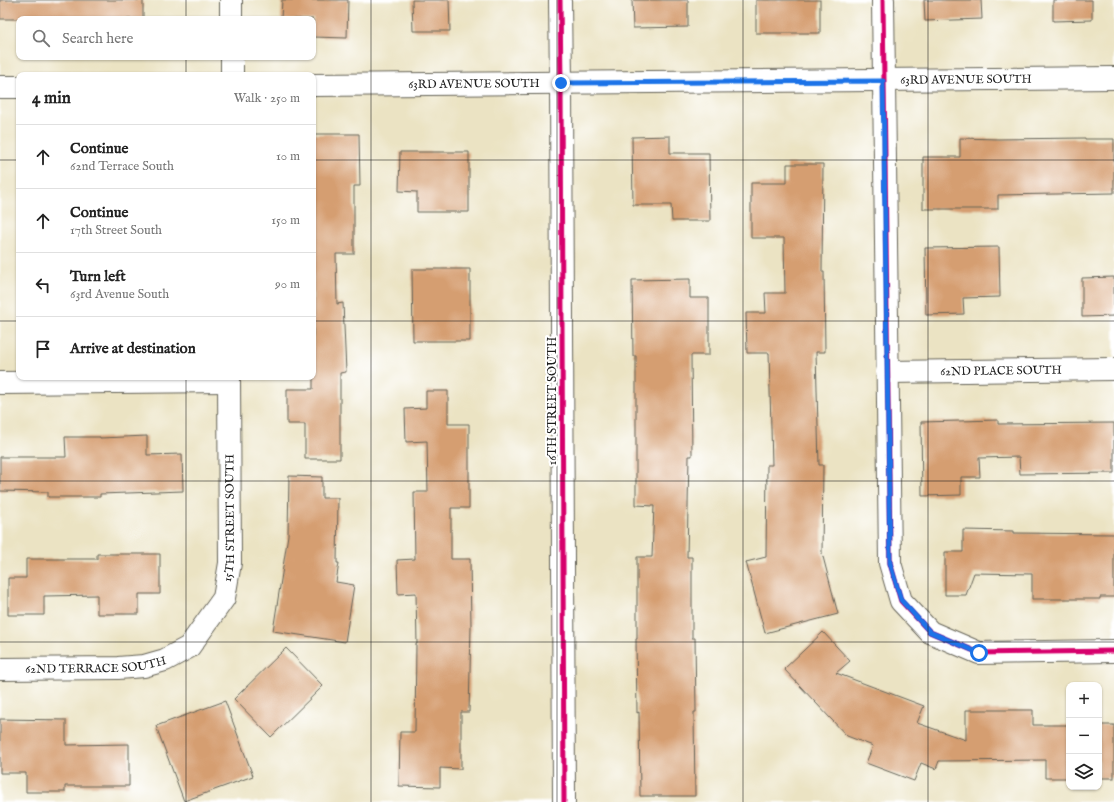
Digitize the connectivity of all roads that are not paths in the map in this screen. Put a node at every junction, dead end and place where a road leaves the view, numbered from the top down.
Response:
1 (231, 0) edge
2 (560, 0) edge
3 (883, 0) edge
4 (231, 16) edge
5 (232, 60) edge
6 (232, 72) edge
7 (1114, 78) edge
8 (883, 81) junction
9 (561, 83) junction
10 (316, 84) edge
11 (0, 87) edge
12 (16, 87) edge
13 (1114, 369) edge
14 (888, 372) junction
15 (172, 380) edge
16 (229, 380) edge
17 (0, 383) edge
18 (189, 647) joint
19 (1114, 651) edge
20 (0, 669) edge
21 (564, 802) edge

1 - 4 street
2 - 9 street, 16TH STREET SOUTH
3 - 8 street
5 - 6 street
7 - 8 street, 63RD AVENUE SOUTH
8 - 9 street, 63RD AVENUE SOUTH
8 - 14 street
9 - 10 street, 63RD AVENUE SOUTH
9 - 21 street, 16TH STREET SOUTH
11 - 12 street
13 - 14 street, 62ND PLACE SOUTH
14 - 19 street
15 - 17 street
16 - 18 street, 15TH STREET SOUTH
18 - 20 street, 62ND TERRACE SOUTH

